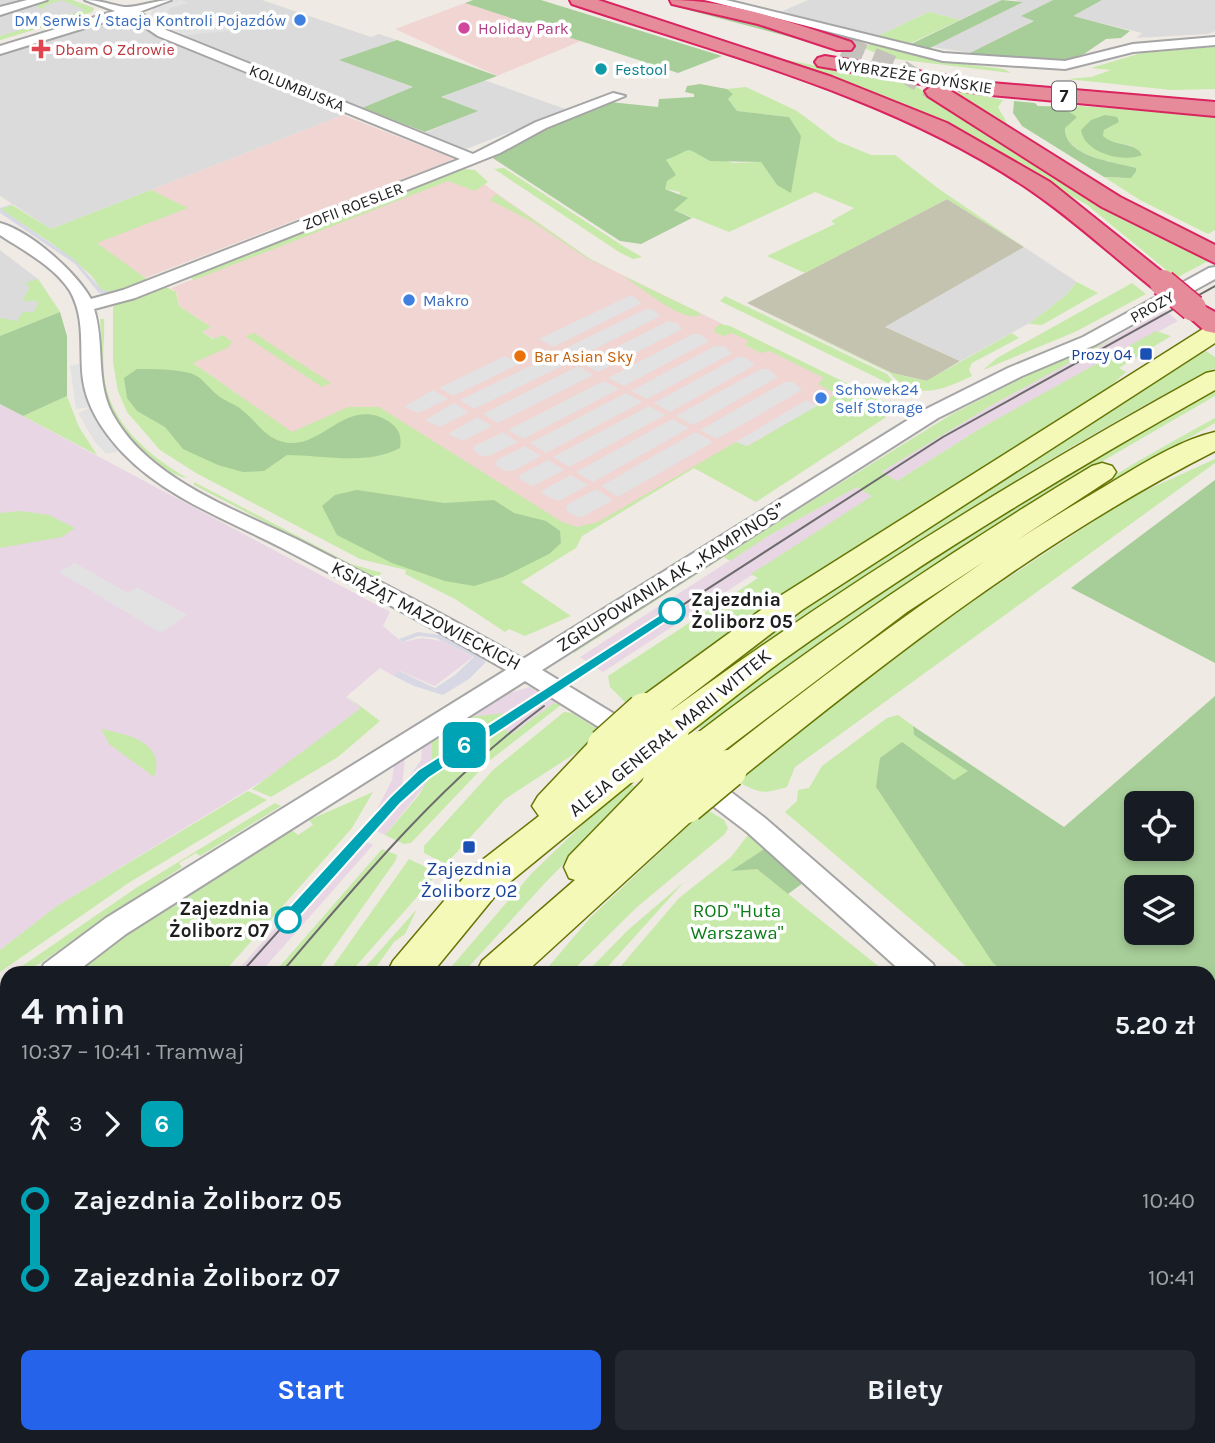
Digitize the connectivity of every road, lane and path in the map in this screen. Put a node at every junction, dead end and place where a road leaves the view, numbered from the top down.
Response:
1 (41, 0) edge
2 (91, 0) edge
3 (165, 0) edge
4 (579, 0) edge
5 (679, 0) edge
6 (711, 0) edge
7 (626, 6) edge
8 (0, 11) edge
9 (125, 12) junction
10 (1215, 41) edge
11 (844, 46) tunnel mouth
12 (0, 50) edge
13 (936, 91) tunnel mouth
14 (1102, 91) junction
15 (1215, 93) edge
16 (618, 96) dead end
17 (1215, 102) edge
18 (1215, 109) edge
19 (472, 159) junction
20 (0, 228) edge
21 (1215, 255) edge
22 (1215, 272) edge
23 (85, 306) junction
24 (1215, 325) edge
25 (1215, 332) edge
26 (1089, 341) joint
27 (1212, 390) edge
28 (1215, 440) edge
29 (525, 668) junction
30 (658, 721) junction
31 (714, 760) junction
32 (63, 966) edge
33 (414, 966) edge
34 (503, 966) edge
35 (915, 966) edge

1 - 8 street
2 - 9 street, KOLUMBIJSKA
3 - 9 street
4 - 7 highway, 7
5 - 11 highway
6 - 10 street
7 - 14 highway, WYBRZEŻE GDYŃSKIE / 7
7 - 18 highway, WYBRZEŻE GDYŃSKIE / 7
7 - 24 highway, bridge
9 - 12 street
9 - 19 street, KOLUMBIJSKA
13 - 21 highway
14 - 15 highway
14 - 17 highway, WYBRZEŻE GDYŃSKIE / 7
16 - 19 street, ZOFII ROESLER
19 - 23 street, ZOFII ROESLER
20 - 23 street, KSIĄŻĄT MAZOWIECKICH
22 - 26 street, PROZY
23 - 29 street, KSIĄŻĄT MAZOWIECKICH
25 - 30 main road
26 - 29 street, ZGRUPOWANIA AK „KAMPINOS”
27 - 30 main road, ALEJA GENERAŁ MARII WITTEK
27 - 31 main road, ALEJA GENERAŁ MARII WITTEK
28 - 31 main road
29 - 32 street, ZGRUPOWANIA AK „KAMPINOS”
29 - 35 street, KSIĄŻĄT MAZOWIECKICH
30 - 33 main road, ALEJA GENERAŁ MARII WITTEK, bridge
31 - 34 main road, ALEJA GENERAŁ MARII WITTEK, bridge

